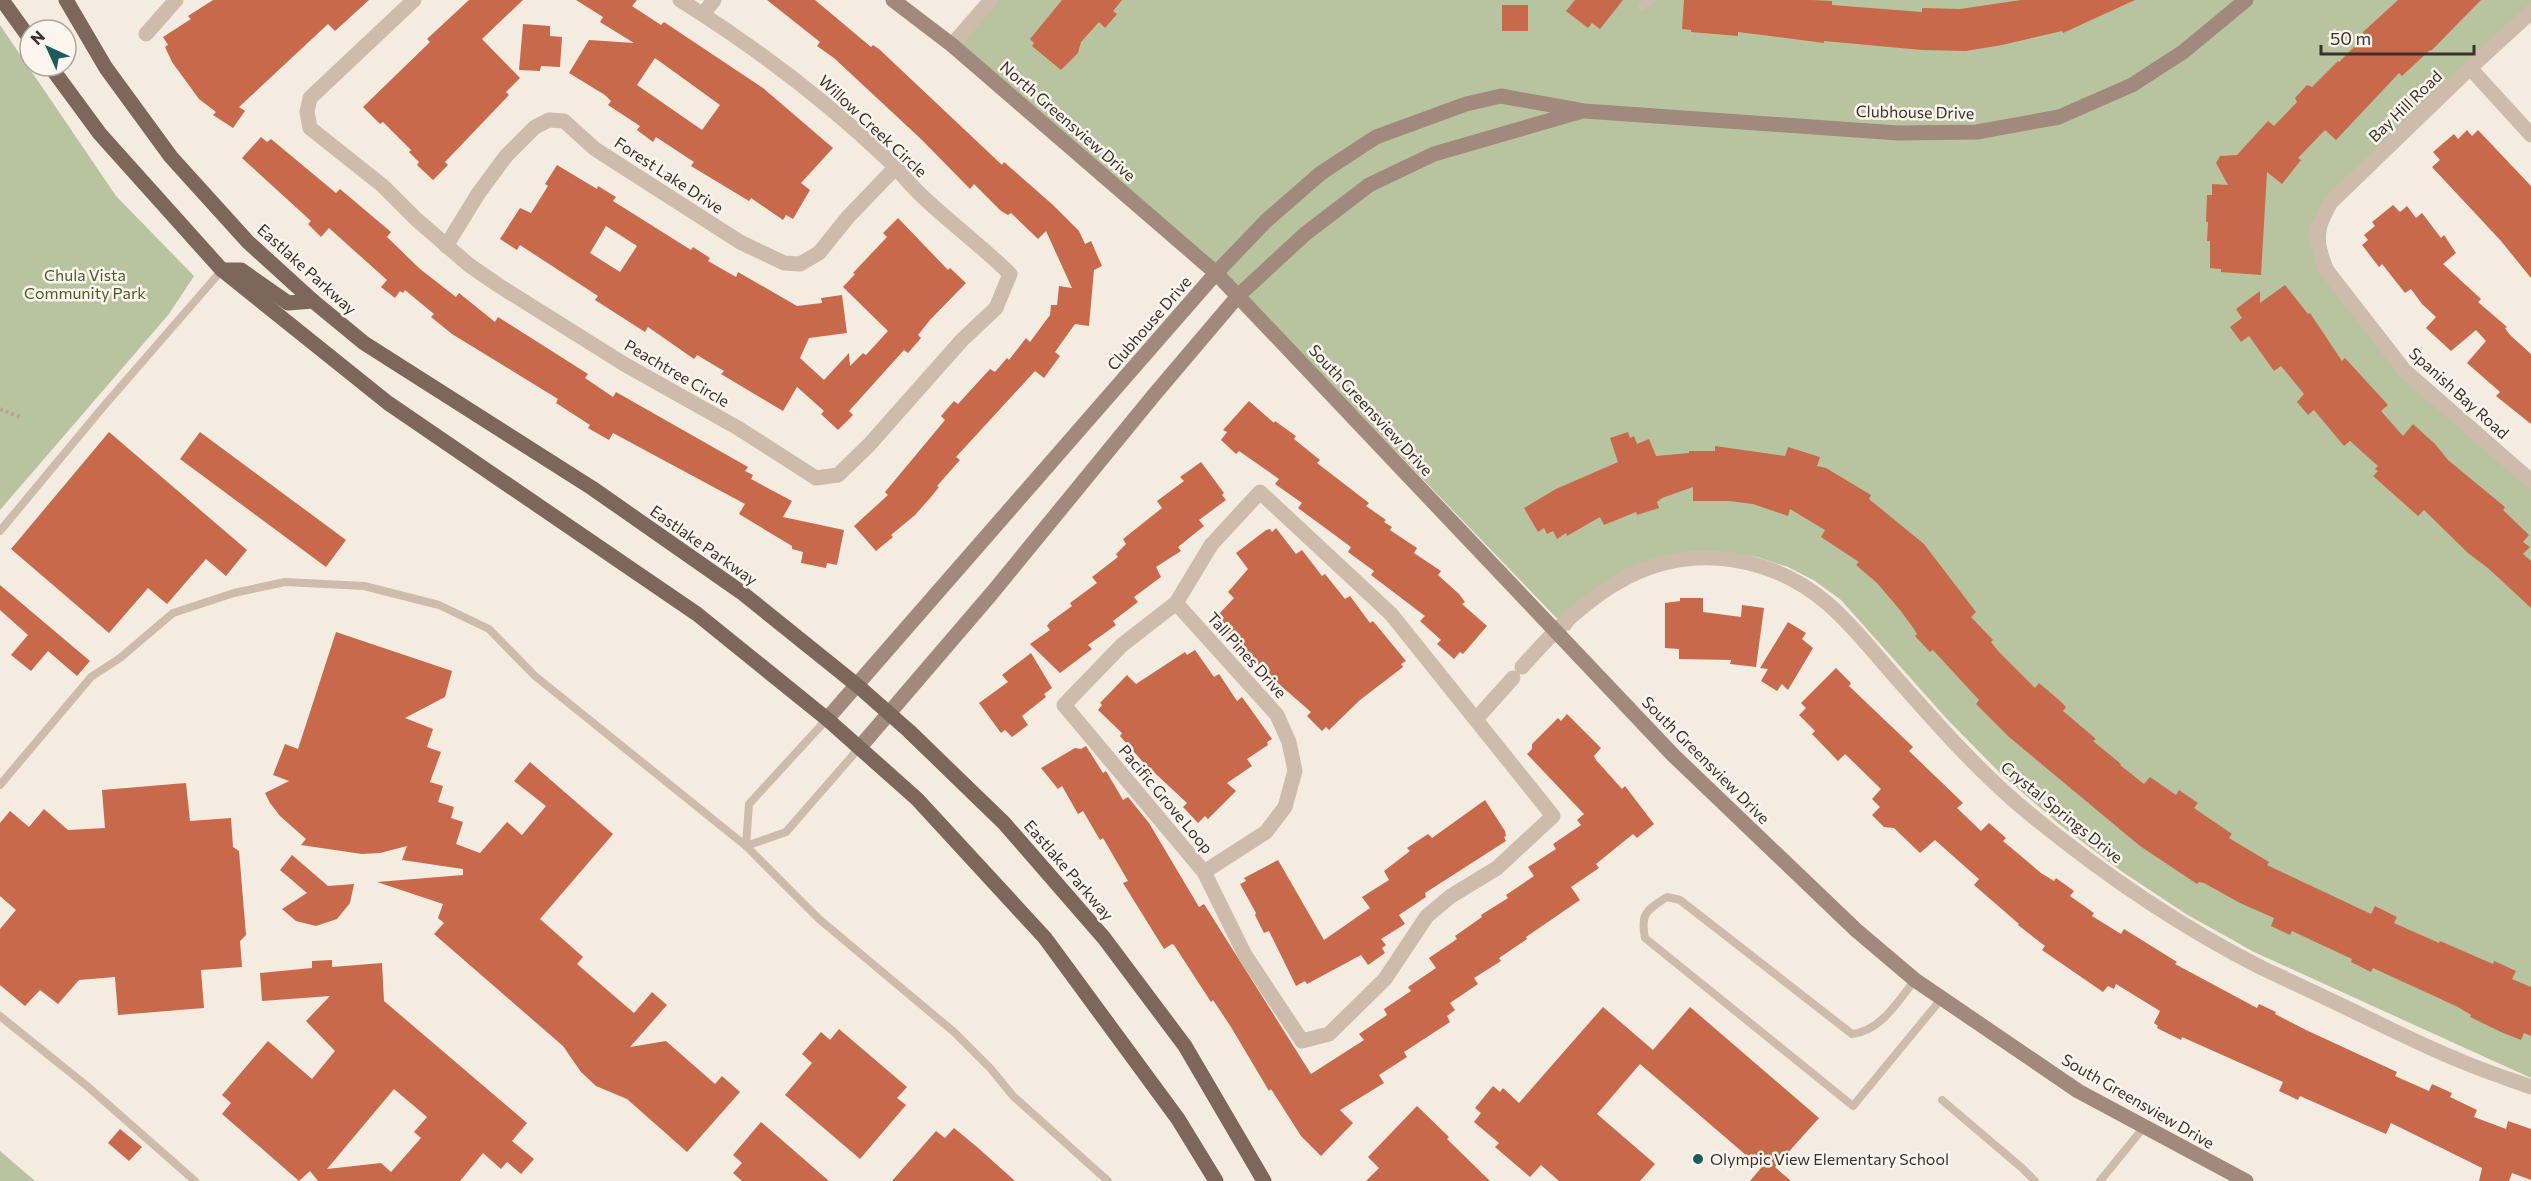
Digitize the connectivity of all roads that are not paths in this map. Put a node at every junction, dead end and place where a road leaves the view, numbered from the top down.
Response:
1 (2, 0) edge
2 (66, 0) edge
3 (176, 0) edge
4 (414, 0) edge
5 (680, 0) edge
6 (714, 0) edge
7 (893, 0) edge
8 (991, 0) edge
9 (1651, 0) edge
10 (2246, 0) edge
11 (1642, 6) dead end
12 (2531, 12) edge
13 (703, 14) junction
14 (18, 22) edge
15 (146, 34) dead end
16 (952, 45) junction
17 (2470, 68) junction
18 (59, 78) edge
19 (1584, 111) junction
20 (2531, 135) edge
21 (896, 167) junction
22 (2316, 234) joint
23 (446, 246) junction
24 (222, 270) junction
25 (1216, 273) junction
26 (1010, 274) joint
27 (1238, 296) junction
28 (313, 300) junction
29 (2531, 481) edge
30 (0, 531) edge
31 (1176, 603) junction
32 (1555, 630) junction
33 (858, 686) junction
34 (890, 714) junction
35 (1477, 718) junction
36 (827, 719) junction
37 (860, 747) junction
38 (0, 785) edge
39 (746, 846) junction
40 (1204, 872) junction
41 (1915, 980) junction
42 (1942, 998) junction
43 (0, 1016) edge
44 (2531, 1087) edge
45 (1942, 1100) dead end
46 (2144, 1127) junction
47 (195, 1181) edge
48 (1107, 1181) edge
49 (1216, 1181) edge
50 (1264, 1181) edge
51 (2035, 1181) edge
52 (2100, 1181) edge
53 (2246, 1181) edge

1 - 14 main road
2 - 28 main road, Eastlake Parkway
3 - 15 street
4 - 23 street, Peachtree Circle
5 - 13 street, Willow Creek Circle
6 - 13 street
7 - 16 street, North Greensview Drive
8 - 16 street
9 - 11 lane
10 - 19 street, Clubhouse Drive
12 - 17 street, Bay Hill Road
13 - 21 street, Willow Creek Circle
16 - 25 street, North Greensview Drive
17 - 20 street
17 - 22 street, Bay Hill Road
18 - 24 main road
19 - 25 street, Clubhouse Drive
19 - 27 street, Clubhouse Drive
21 - 23 street, Forest Lake Drive
21 - 26 street, Willow Creek Circle
22 - 29 street, Spanish Bay Road
23 - 26 street, Peachtree Circle
24 - 28 main road
24 - 30 lane
24 - 36 main road
25 - 27 street, South Greensview Drive
25 - 33 street, Clubhouse Drive
27 - 32 street, South Greensview Drive
27 - 34 street, Clubhouse Drive
28 - 33 main road, Eastlake Parkway
31 - 35 street, Pacific Grove Loop
31 - 40 street, Tall Pines Drive
31 - 40 street, Pacific Grove Loop
32 - 35 street
32 - 41 street, South Greensview Drive
32 - 44 street, Crystal Springs Drive
33 - 34 main road, Eastlake Parkway
33 - 36 street, Clubhouse Drive
34 - 37 street, Clubhouse Drive
34 - 50 main road, Eastlake Parkway
35 - 40 street, Pacific Grove Loop
36 - 37 main road
36 - 39 lane
37 - 39 lane
37 - 49 main road
38 - 39 lane
39 - 48 lane
41 - 42 street, South Greensview Drive
41 - 42 lane
42 - 46 street, South Greensview Drive
43 - 47 lane
45 - 51 lane
46 - 52 lane
46 - 53 street, South Greensview Drive

